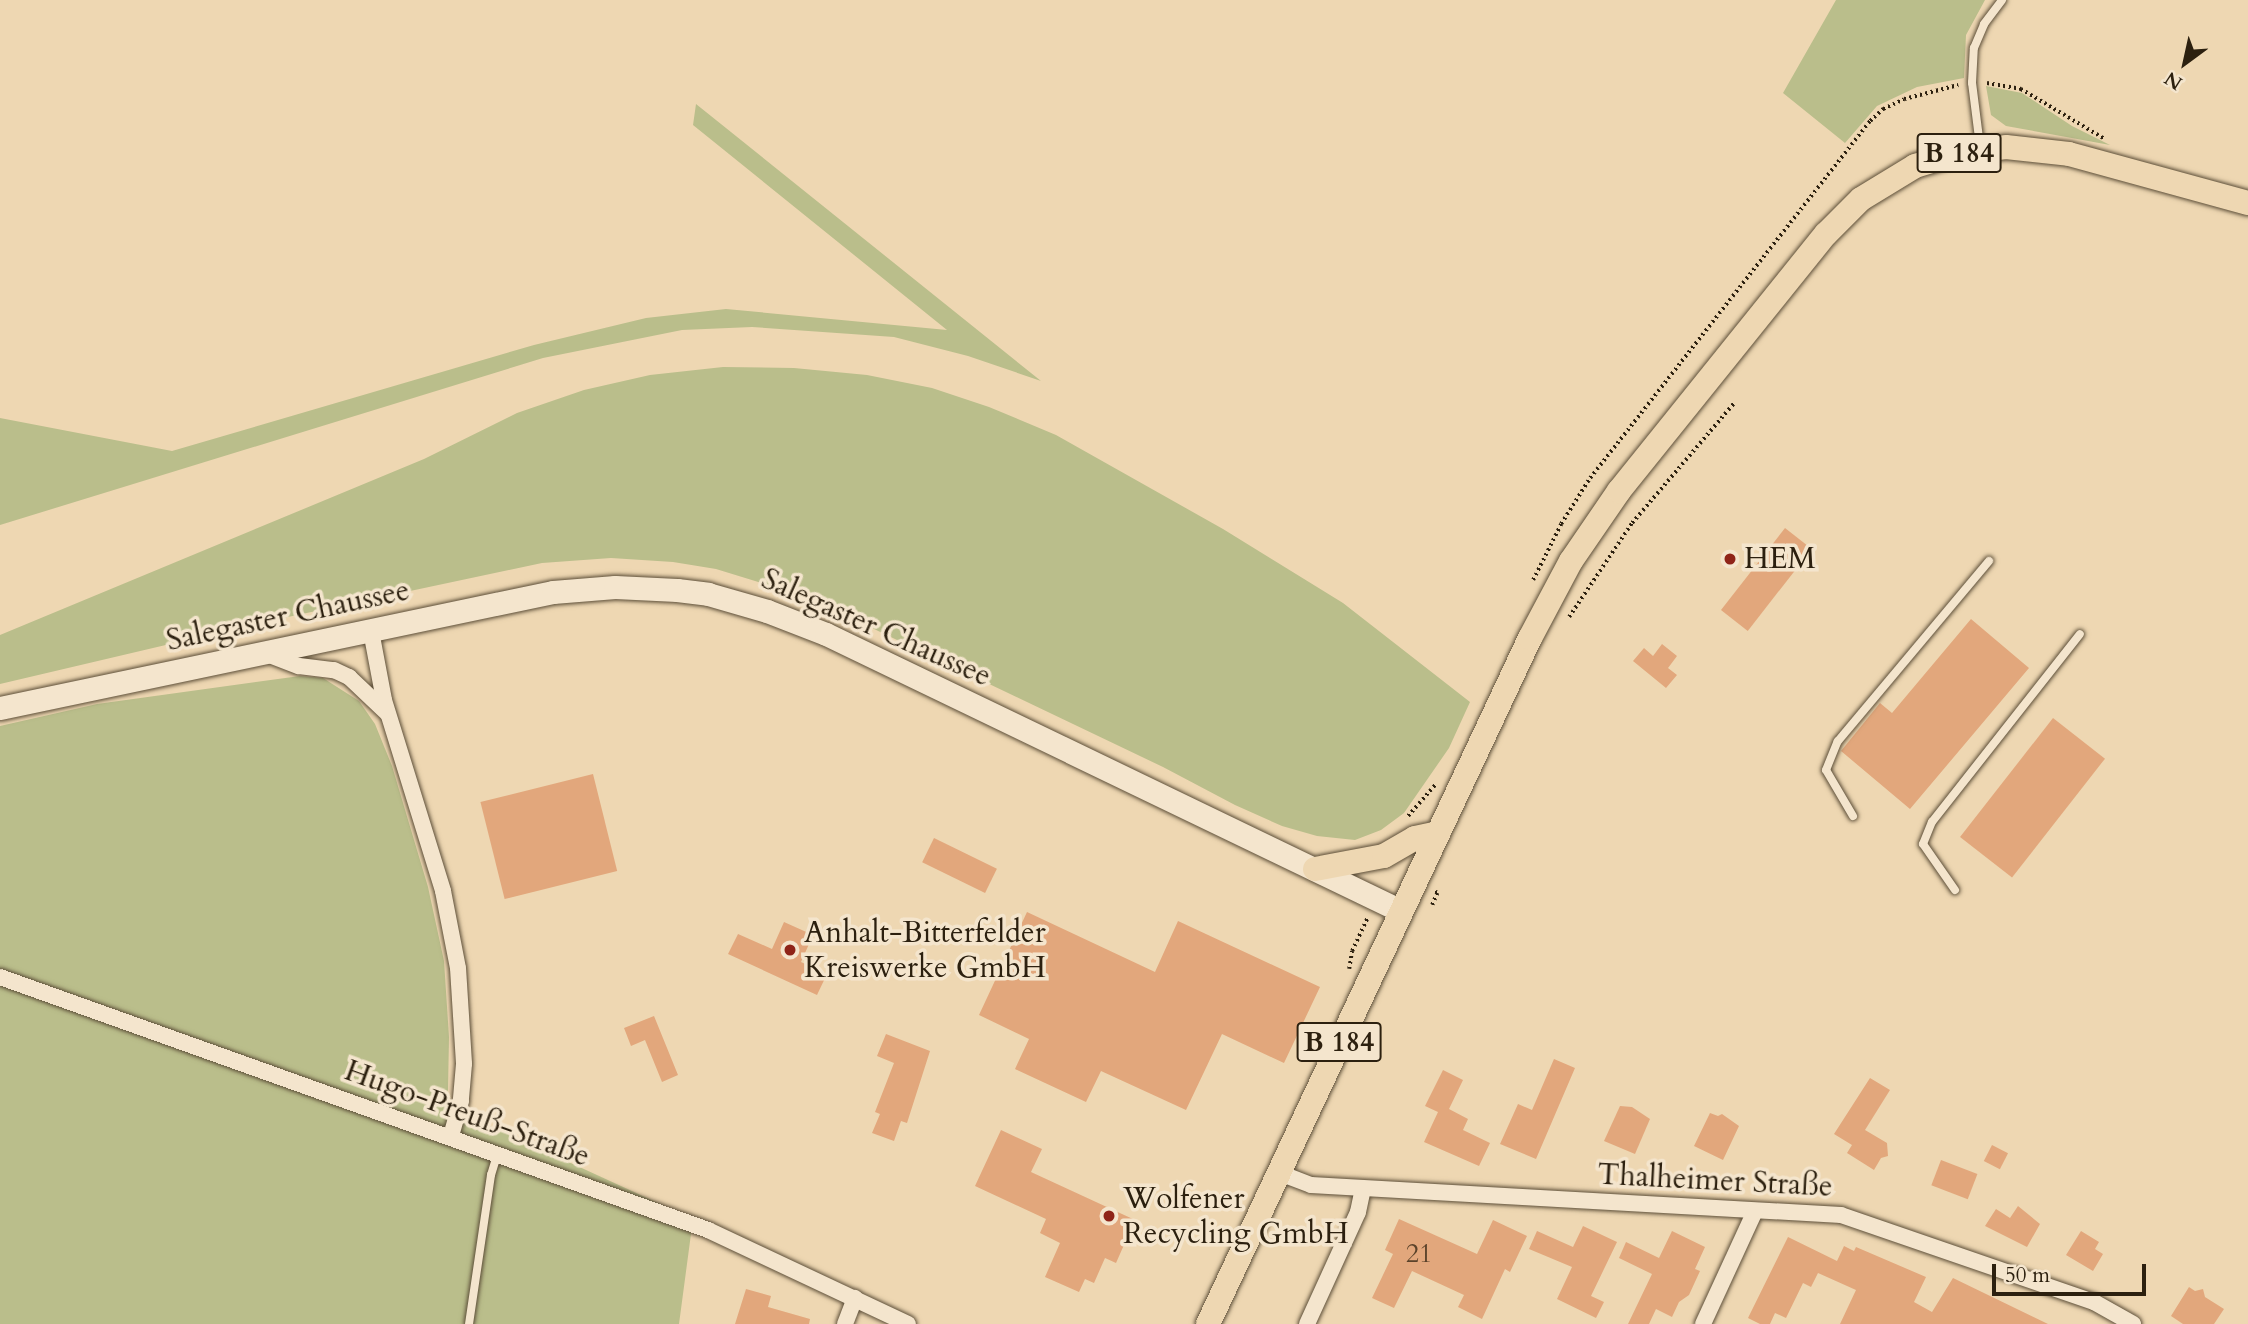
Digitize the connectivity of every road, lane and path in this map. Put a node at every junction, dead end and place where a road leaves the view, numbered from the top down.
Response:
1 (2002, 0) edge
2 (1972, 83) junction
3 (2117, 143) dead end
4 (1980, 149) junction
5 (2248, 203) edge
6 (1734, 403) dead end
7 (1989, 561) dead end
8 (1530, 587) dead end
9 (1562, 625) dead end
10 (371, 631) junction
11 (2080, 635) dead end
12 (267, 654) junction
13 (0, 708) edge
14 (388, 715) junction
15 (1440, 777) dead end
16 (1853, 816) dead end
17 (1405, 819) dead end
18 (1438, 833) junction
19 (1315, 869) junction
20 (1955, 890) dead end
21 (1401, 911) junction
22 (0, 977) edge
23 (451, 1136) junction
24 (498, 1154) junction
25 (1277, 1172) junction
26 (1363, 1189) junction
27 (1755, 1211) junction
28 (855, 1298) junction
29 (469, 1324) edge
30 (845, 1324) edge
31 (908, 1324) edge
32 (1208, 1324) edge
33 (1307, 1324) edge
34 (1703, 1324) edge
35 (2133, 1324) edge

1 - 2 lane
2 - 3 path
2 - 4 lane
2 - 8 path
4 - 5 main road, B 184
4 - 18 main road, B 184
6 - 9 path
7 - 16 lane
10 - 12 main road, Salegaster Chaussee
10 - 14 street
10 - 19 main road, Salegaster Chaussee
11 - 20 lane
12 - 13 main road, Salegaster Chaussee
12 - 14 street
14 - 23 street
15 - 17 path
18 - 19 main road
18 - 21 main road, B 184
19 - 21 main road, Salegaster Chaussee
21 - 25 main road, B 184
22 - 23 street, Hugo-Preuß-Straße
23 - 24 street, Hugo-Preuß-Straße
24 - 28 street, Hugo-Preuß-Straße
24 - 29 lane
25 - 26 street, Thalheimer Straße
25 - 32 main road, B 184
26 - 27 street, Thalheimer Straße
26 - 33 street
27 - 34 street
27 - 35 street, Thalheimer Straße
28 - 30 street
28 - 31 street, Hugo-Preuß-Straße

